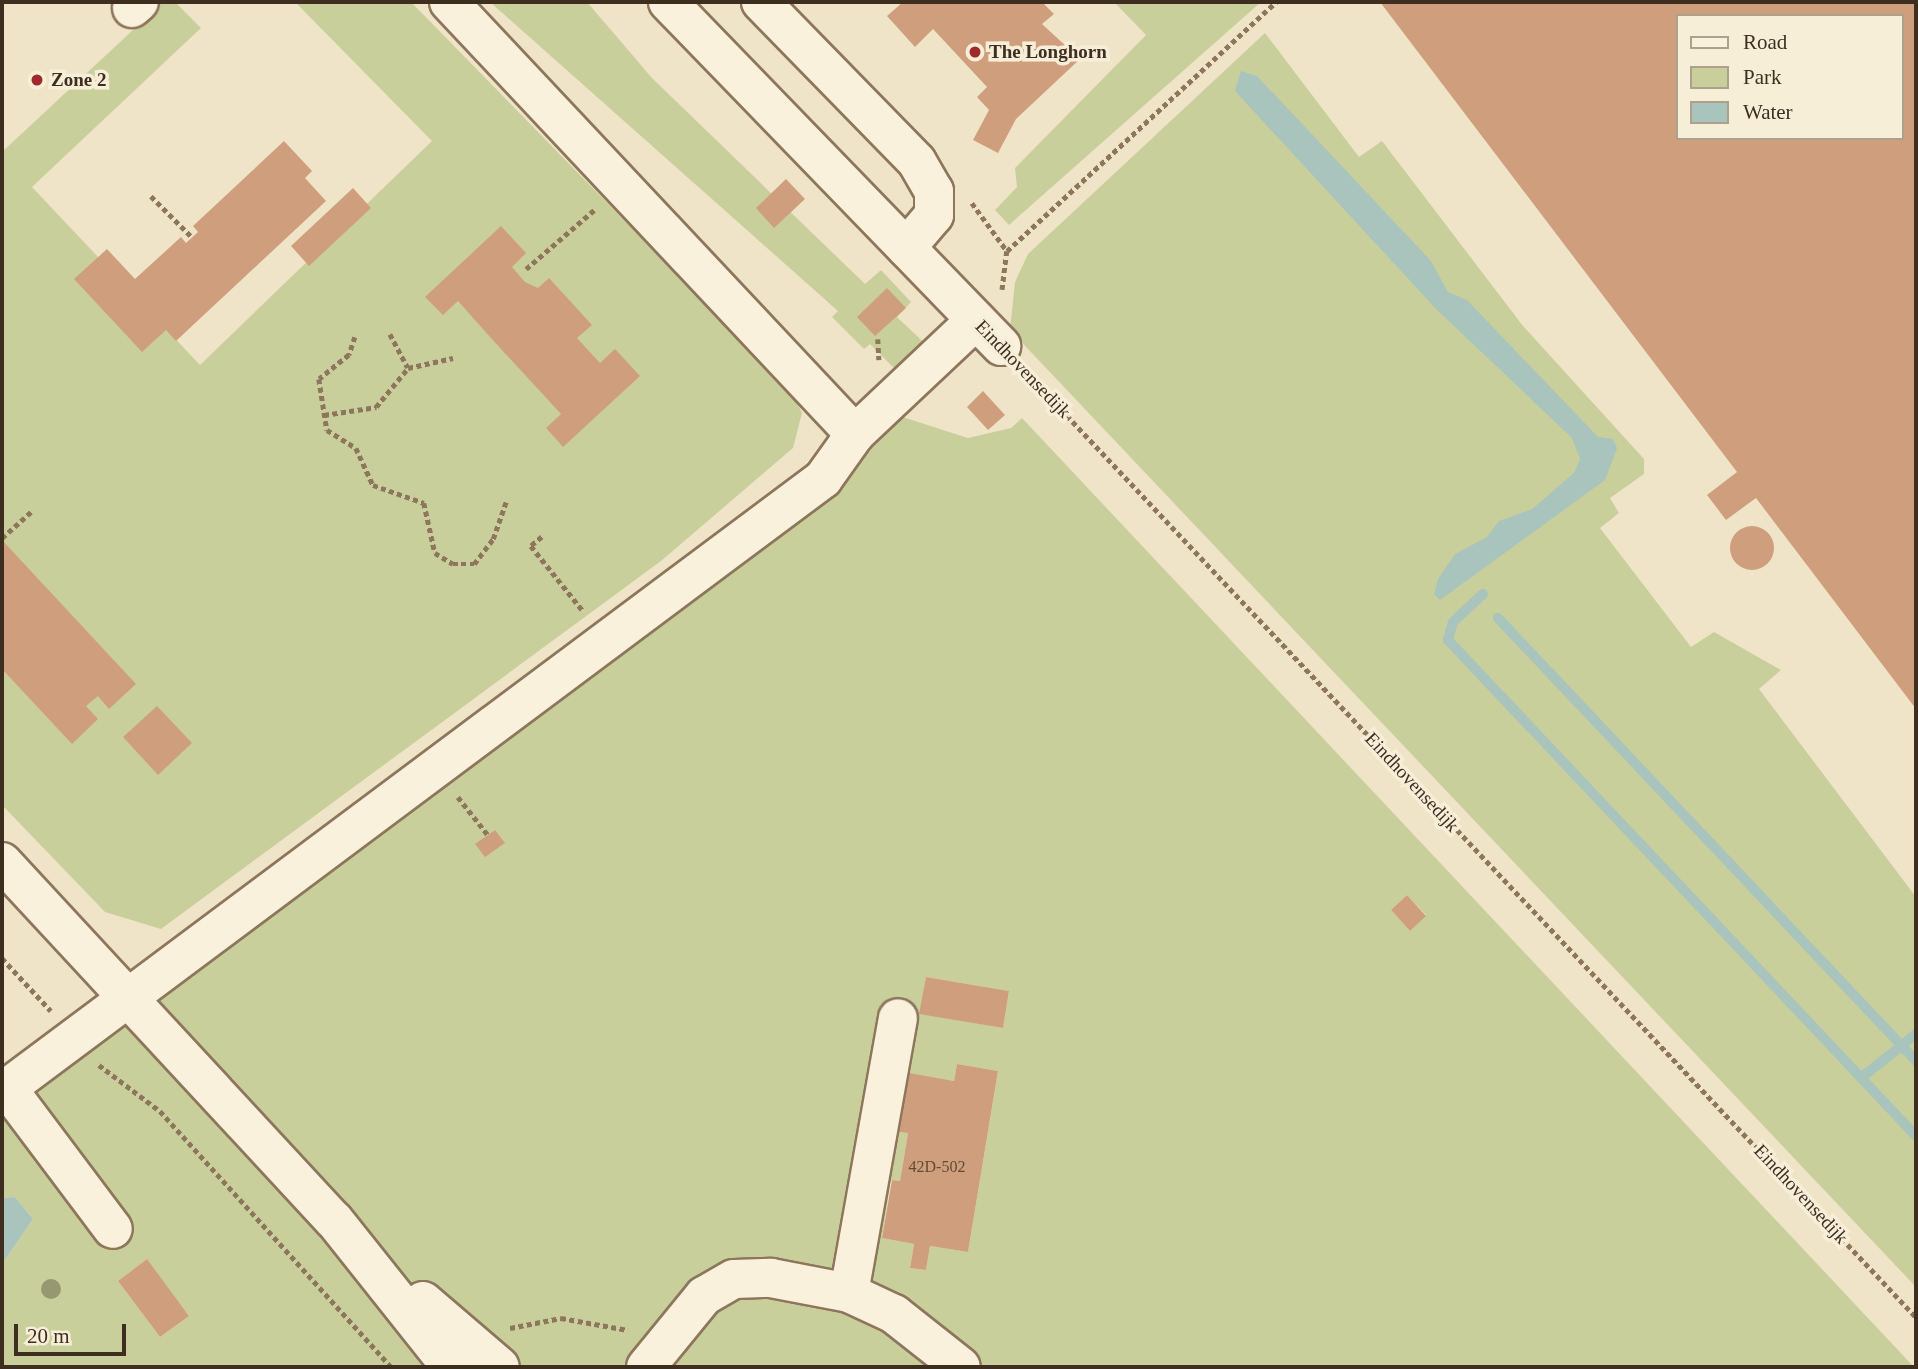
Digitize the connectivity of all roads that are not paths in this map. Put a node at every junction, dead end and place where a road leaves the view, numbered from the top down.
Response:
1 (449, 2) edge
2 (668, 2) edge
3 (761, 2) edge
4 (906, 248) junction
5 (855, 434) junction
6 (2, 862) edge
7 (127, 998) junction
8 (898, 1018) dead end
9 (4, 1090) edge
10 (113, 1229) dead end
11 (849, 1293) junction
12 (653, 1358) edge
13 (476, 1361) edge
14 (961, 1367) edge

1 - 5 street
2 - 4 street, Eindhovensedijk
3 - 4 street
4 - 5 street, Eindhovensedijk
5 - 7 street
6 - 7 street
7 - 9 street
7 - 13 street
8 - 11 street
9 - 10 street
11 - 12 street
11 - 14 street

